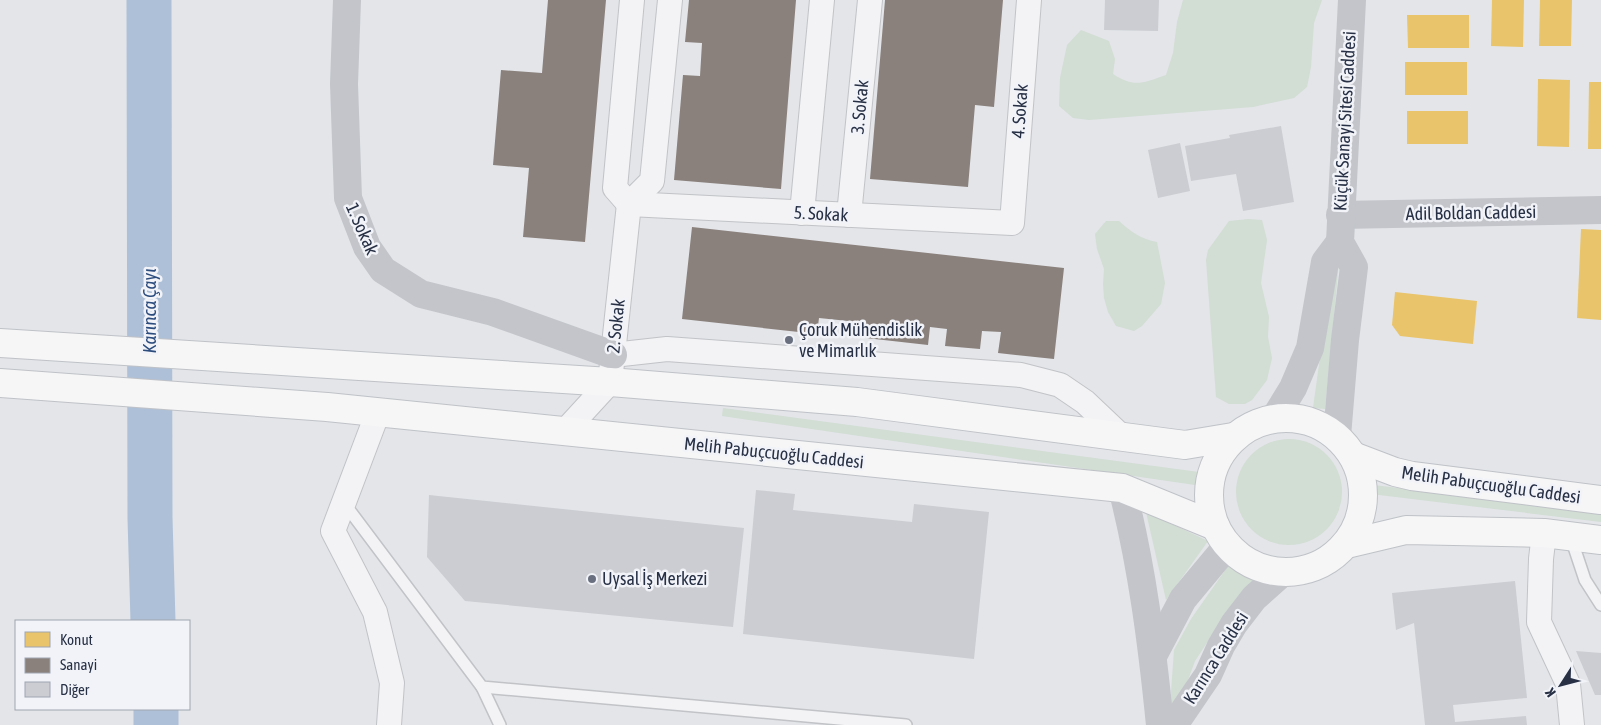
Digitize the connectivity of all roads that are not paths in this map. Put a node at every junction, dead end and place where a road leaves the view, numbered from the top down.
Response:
1 (347, 0) edge
2 (632, 0) edge
3 (670, 0) edge
4 (822, 0) edge
5 (870, 0) edge
6 (1029, 0) edge
7 (1352, 0) edge
8 (629, 204) junction
9 (1601, 210) edge
10 (802, 213) junction
11 (849, 215) junction
12 (1340, 215) junction
13 (1012, 223) joint
14 (1340, 242) junction
15 (0, 343) edge
16 (613, 355) junction
17 (610, 382) junction
18 (0, 383) edge
19 (378, 412) junction
20 (1274, 419) junction
21 (565, 431) junction
22 (1122, 436) junction
23 (1233, 437) junction
24 (1345, 446) junction
25 (1122, 488) junction
26 (1601, 500) edge
27 (344, 503) junction
28 (1558, 535) junction
29 (1221, 536) junction
30 (1601, 540) edge
31 (1347, 544) junction
32 (1282, 573) junction
33 (1601, 604) edge
34 (1153, 656) junction
35 (482, 687) junction
36 (389, 725) edge
37 (500, 725) edge
38 (906, 725) edge
39 (1160, 725) edge
40 (1174, 725) edge
41 (1572, 725) edge

1 - 16 street, 1. Sokak
2 - 8 street
3 - 8 street
4 - 10 street
5 - 11 street, 3. Sokak
6 - 13 street, 4. Sokak
7 - 12 street, Küçük Sanayi Sitesi Caddesi
8 - 10 street, 5. Sokak
8 - 16 street, 2. Sokak
9 - 12 street, Adil Boldan Caddesi
10 - 11 street, 5. Sokak
11 - 13 street, 5. Sokak
12 - 14 street, Küçük Sanayi Sitesi Caddesi
14 - 20 street
14 - 24 street
15 - 17 main road
16 - 17 street, 2. Sokak
16 - 22 street
17 - 21 street
17 - 22 main road
18 - 19 main road, Melih Pabuçcuoğlu Caddesi
19 - 21 main road, Melih Pabuçcuoğlu Caddesi
19 - 27 street
20 - 23 main road
20 - 24 main road
21 - 25 main road, Melih Pabuçcuoğlu Caddesi
22 - 23 main road
23 - 29 main road
24 - 26 main road, Melih Pabuçcuoğlu Caddesi
24 - 31 main road
25 - 29 main road, Melih Pabuçcuoğlu Caddesi
25 - 34 street, Karınca Caddesi
27 - 35 lane
27 - 36 street
28 - 30 main road
28 - 31 main road
28 - 33 lane
28 - 41 street
29 - 32 main road
29 - 34 street
31 - 32 main road
32 - 40 street, Karınca Caddesi
34 - 39 street, Karınca Caddesi
35 - 37 lane
35 - 38 lane

